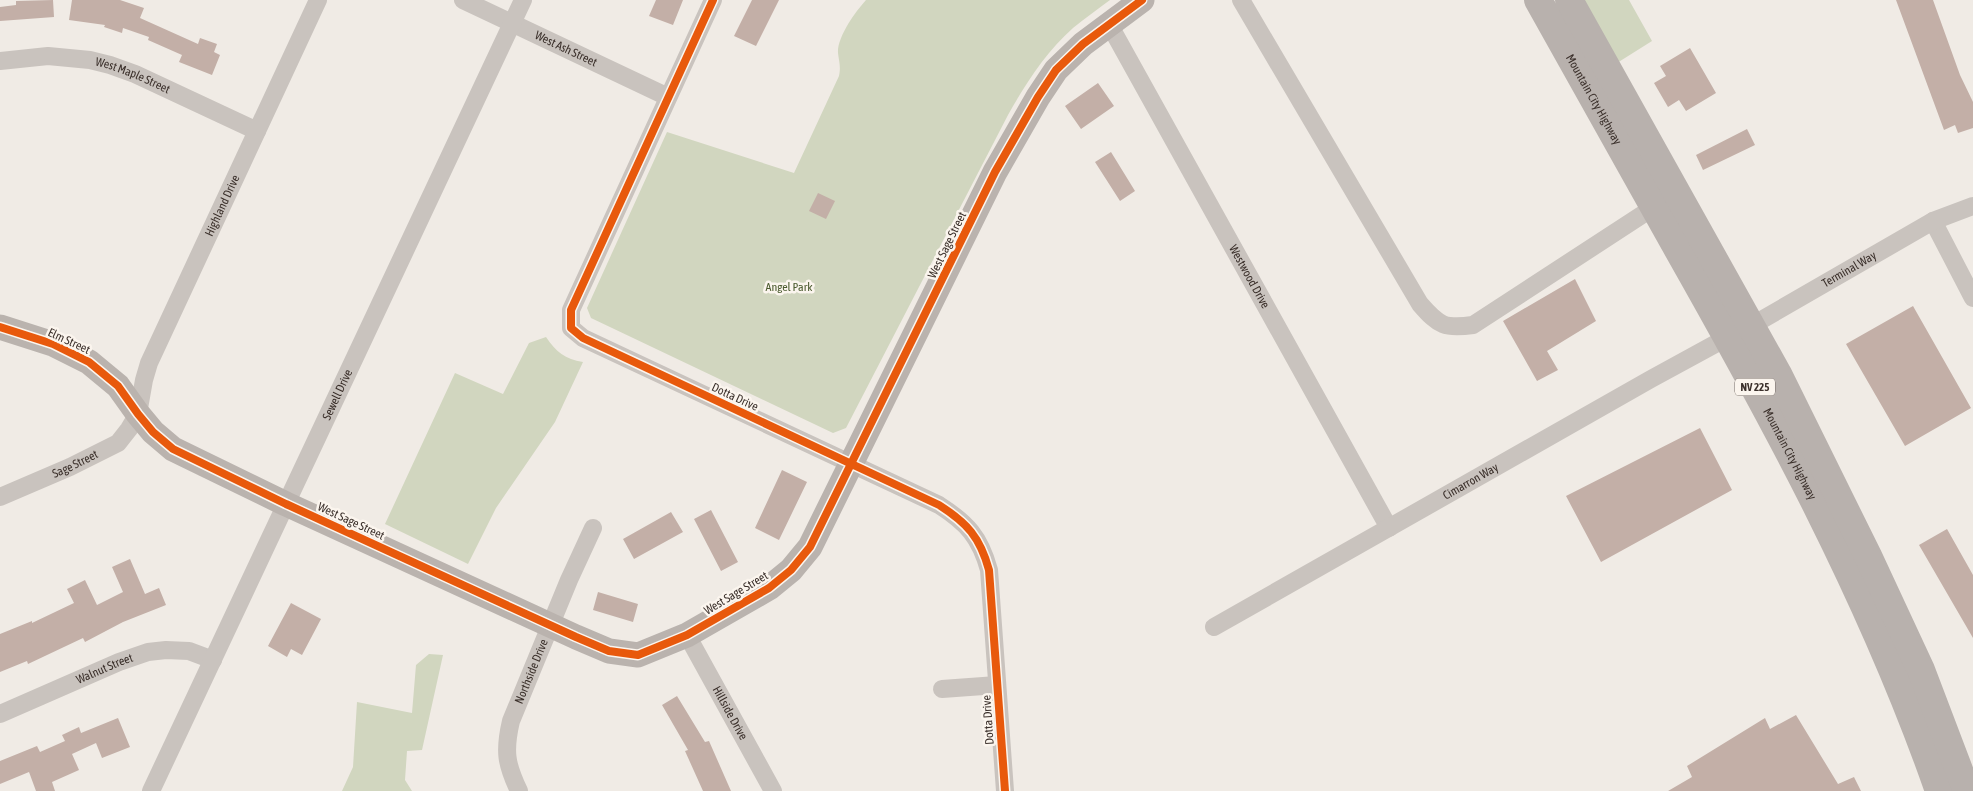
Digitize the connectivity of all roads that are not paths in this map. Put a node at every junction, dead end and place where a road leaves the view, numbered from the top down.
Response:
1 (318, 0) edge
2 (463, 0) edge
3 (523, 0) edge
4 (713, 0) edge
5 (1142, 0) edge
6 (1241, 0) edge
7 (1538, 0) edge
8 (1569, 0) edge
9 (512, 23) junction
10 (1109, 24) junction
11 (0, 61) edge
12 (668, 97) junction
13 (257, 131) junction
14 (1973, 206) edge
15 (1654, 207) junction
16 (1933, 221) junction
17 (1973, 298) edge
18 (0, 326) edge
19 (1739, 331) junction
20 (138, 414) junction
21 (852, 464) junction
22 (0, 497) edge
23 (286, 504) junction
24 (593, 528) dead end
25 (1389, 528) junction
26 (551, 626) junction
27 (1214, 627) dead end
28 (687, 635) junction
29 (213, 660) junction
30 (996, 685) junction
31 (942, 689) dead end
32 (0, 714) edge
33 (151, 791) edge
34 (519, 791) edge
35 (773, 791) edge
36 (1005, 791) edge
37 (1939, 791) edge
38 (1966, 791) edge

1 - 13 street, Highland Drive
2 - 9 street, West Ash Street
3 - 9 street, Sewell Drive
4 - 12 street, Dotta Drive
5 - 10 street, West Sage Street
6 - 15 street
7 - 15 main road, Mountain City Highway / NV 225
8 - 19 main road, Mountain City Highway / NV 225
9 - 12 street, West Ash Street
9 - 23 street, Sewell Drive
10 - 21 street, West Sage Street
10 - 25 street, Westwood Drive
11 - 13 street, West Maple Street
12 - 21 street, Dotta Drive
13 - 20 street, Highland Drive
14 - 16 street, Terminal Way
15 - 19 main road, Mountain City Highway / NV 225
16 - 17 street
16 - 19 street, Terminal Way
18 - 20 street, Elm Street
19 - 25 street, Cimarron Way
19 - 37 main road, Mountain City Highway / NV 225
19 - 38 main road, Mountain City Highway / NV 225
20 - 22 street, Sage Street
20 - 23 street, West Sage Street
21 - 28 street, West Sage Street
21 - 30 street, Dotta Drive
23 - 26 street, West Sage Street
23 - 29 street, Sewell Drive
24 - 26 street, Northside Drive
25 - 27 street, Cimarron Way
26 - 28 street, West Sage Street
26 - 34 street, Northside Drive
28 - 35 street, Hillside Drive
29 - 32 street, Walnut Street
29 - 33 street, Sewell Drive
30 - 31 street, Dotta Drive
30 - 36 street, Dotta Drive

